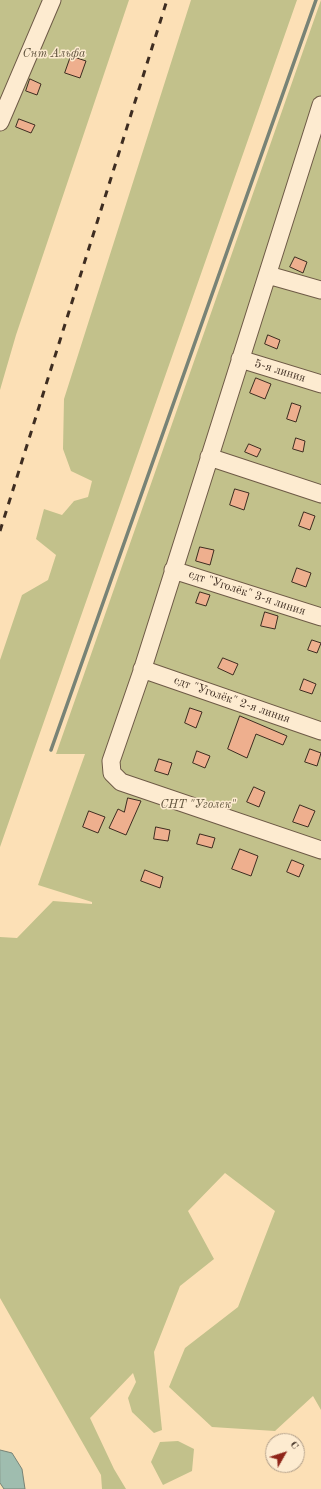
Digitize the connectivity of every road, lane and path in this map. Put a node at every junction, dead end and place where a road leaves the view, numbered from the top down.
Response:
1 (52, 0) edge
2 (321, 105) edge
3 (0, 122) edge
4 (268, 275) junction
5 (321, 290) edge
6 (240, 359) junction
7 (321, 384) edge
8 (209, 456) junction
9 (321, 494) edge
10 (173, 570) junction
11 (321, 617) edge
12 (142, 669) junction
13 (321, 731) edge
14 (321, 850) edge

1 - 3 street
2 - 4 street
4 - 5 street
4 - 6 street
6 - 7 street, 5-я линия
6 - 8 street
8 - 9 street
8 - 10 street
10 - 11 street, сдт "Уголёк" 3-я линия
10 - 12 street
12 - 13 street, сдт "Уголёк" 2-я линия
12 - 14 street

